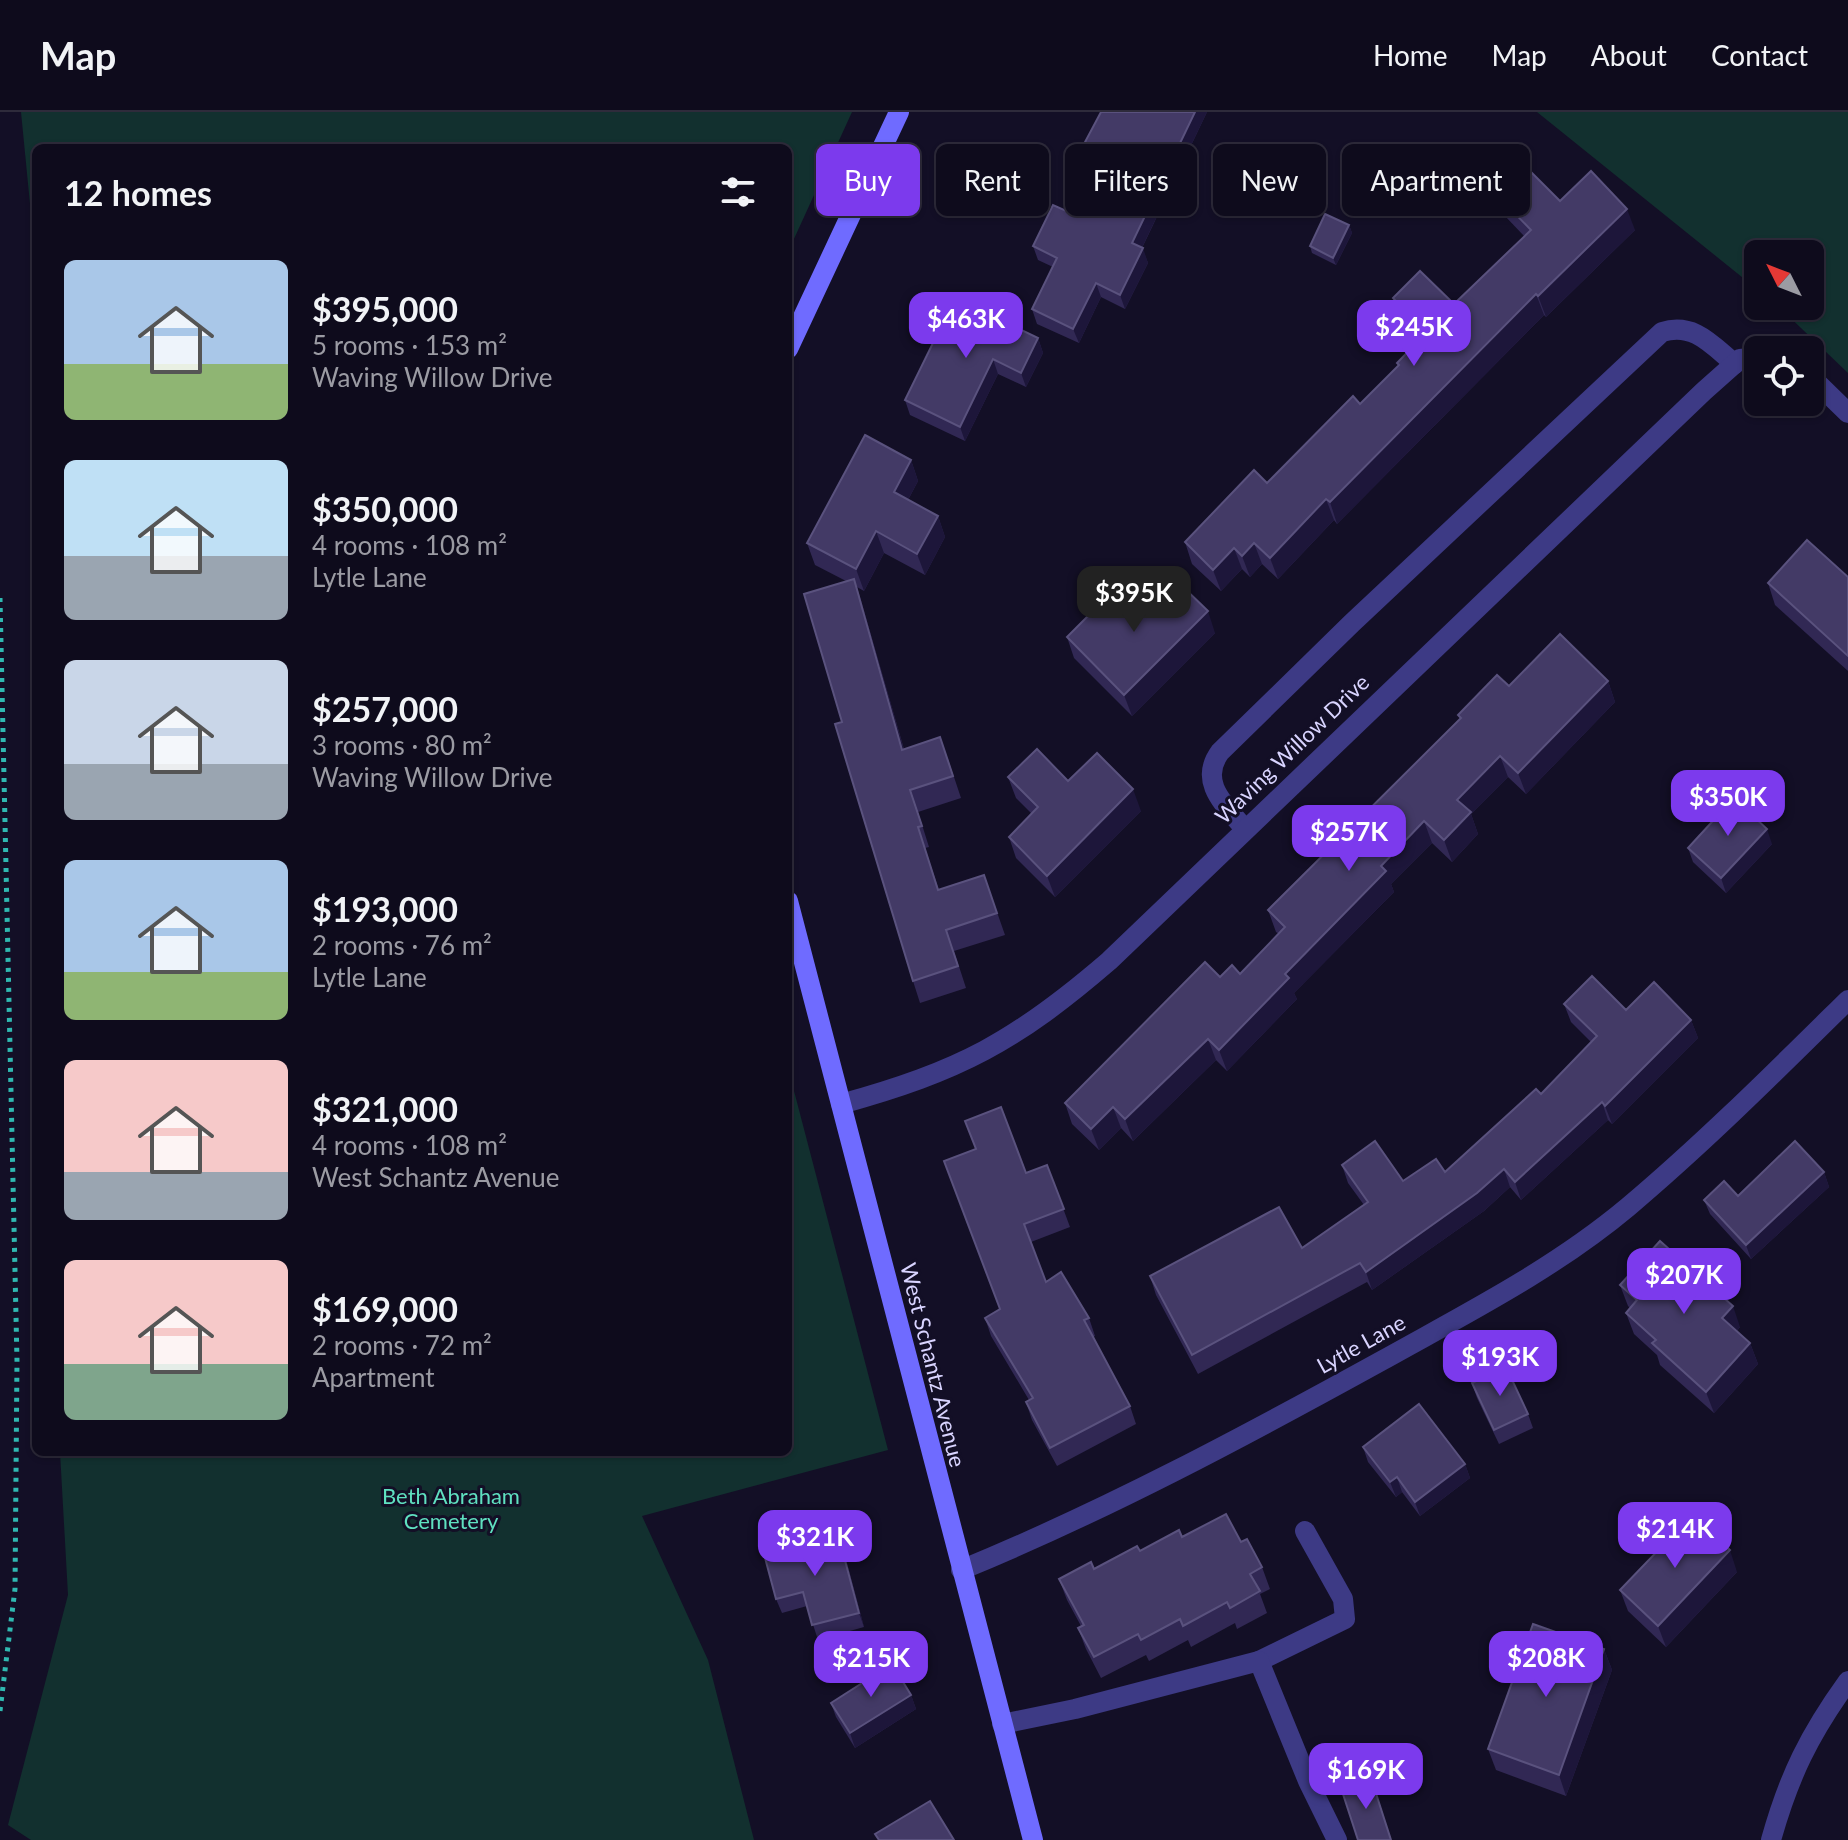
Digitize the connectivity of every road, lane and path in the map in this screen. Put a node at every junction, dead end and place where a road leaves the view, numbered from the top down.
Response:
1 (899, 112) edge
2 (792, 335) edge
3 (1744, 359) edge
4 (1735, 364) junction
5 (1824, 390) edge
6 (1848, 413) edge
7 (0, 598) edge
8 (1244, 828) junction
9 (792, 916) edge
10 (1848, 1000) edge
11 (841, 1104) junction
12 (1305, 1531) dead end
13 (961, 1570) junction
14 (1259, 1661) junction
15 (1848, 1681) edge
16 (0, 1711) edge
17 (1002, 1724) junction
18 (1033, 1840) edge
19 (1337, 1840) edge
20 (1771, 1840) edge

1 - 2 main road
3 - 4 street
4 - 8 street, Waving Willow Drive
4 - 8 street
5 - 6 street
7 - 16 path
8 - 11 street, Waving Willow Drive
9 - 11 main road, West Schantz Avenue
10 - 13 street, Lytle Lane
11 - 13 main road, West Schantz Avenue
12 - 14 street
13 - 17 main road, West Schantz Avenue
14 - 17 street
14 - 19 street
15 - 20 street
17 - 18 main road, West Schantz Avenue

